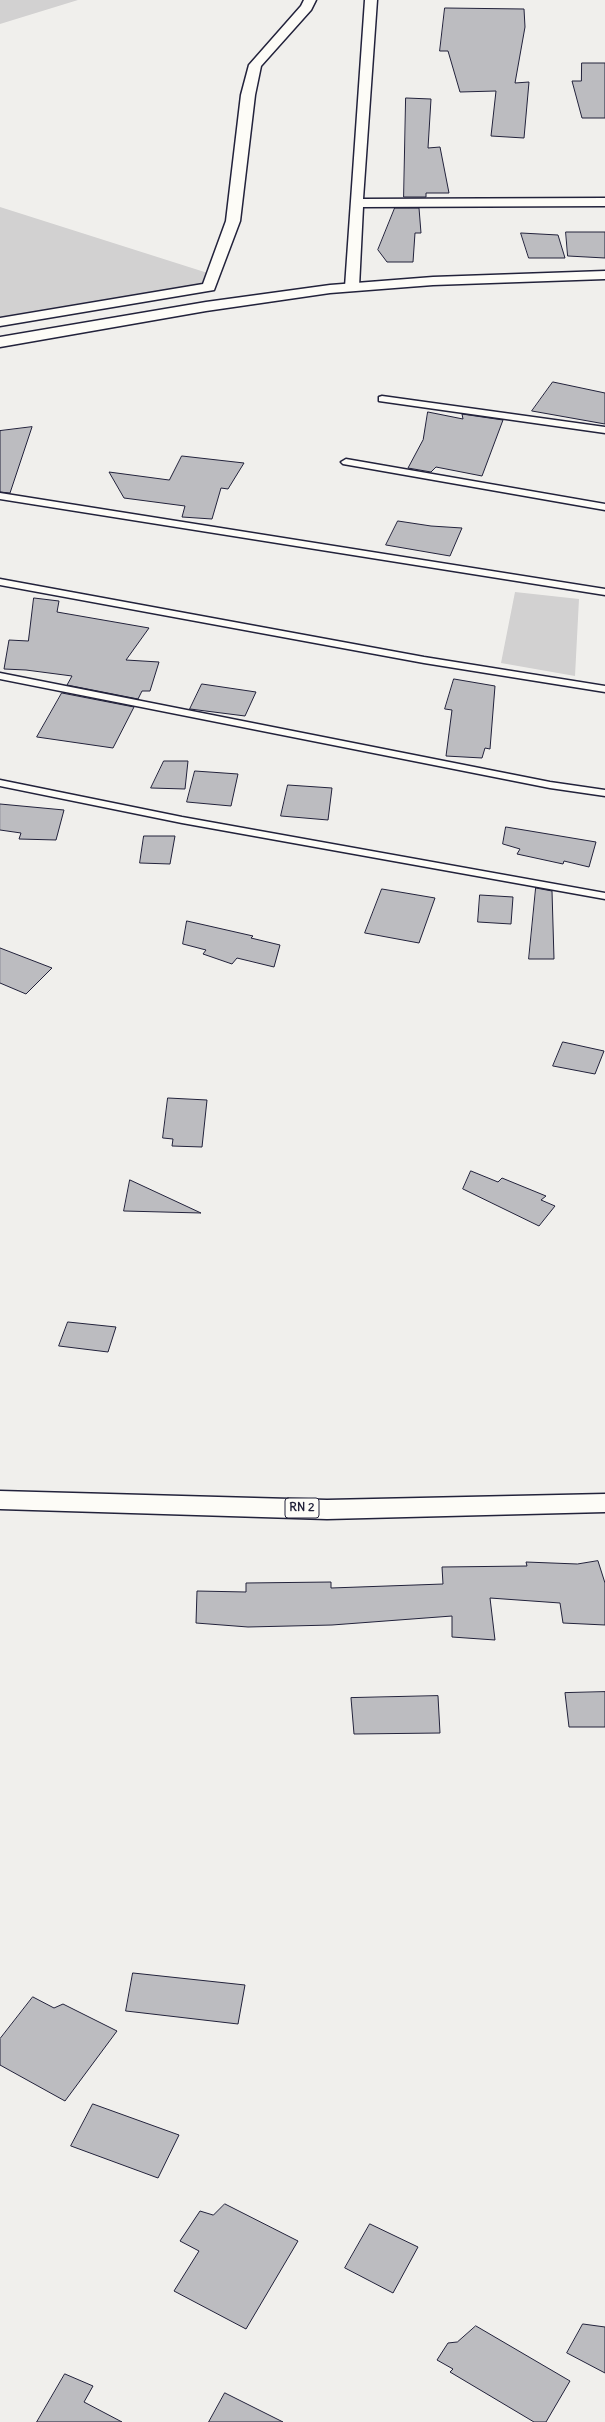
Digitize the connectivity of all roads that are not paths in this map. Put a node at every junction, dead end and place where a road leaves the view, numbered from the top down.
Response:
1 (310, 0) edge
2 (371, 0) edge
3 (605, 202) edge
4 (356, 203) junction
5 (605, 275) edge
6 (352, 287) junction
7 (0, 322) edge
8 (0, 342) edge
9 (382, 398) dead end
10 (605, 430) edge
11 (346, 462) dead end
12 (0, 496) edge
13 (605, 507) edge
14 (0, 582) edge
15 (605, 592) edge
16 (0, 676) edge
17 (605, 689) edge
18 (0, 783) edge
19 (605, 793) edge
20 (605, 896) edge
21 (0, 1500) edge
22 (605, 1503) edge

1 - 7 main road
2 - 4 main road
3 - 4 main road
4 - 6 main road
5 - 6 main road
6 - 8 main road
9 - 10 lane
11 - 13 lane
12 - 15 lane
14 - 17 lane
16 - 19 lane
18 - 20 lane
21 - 22 main road, RN 2

